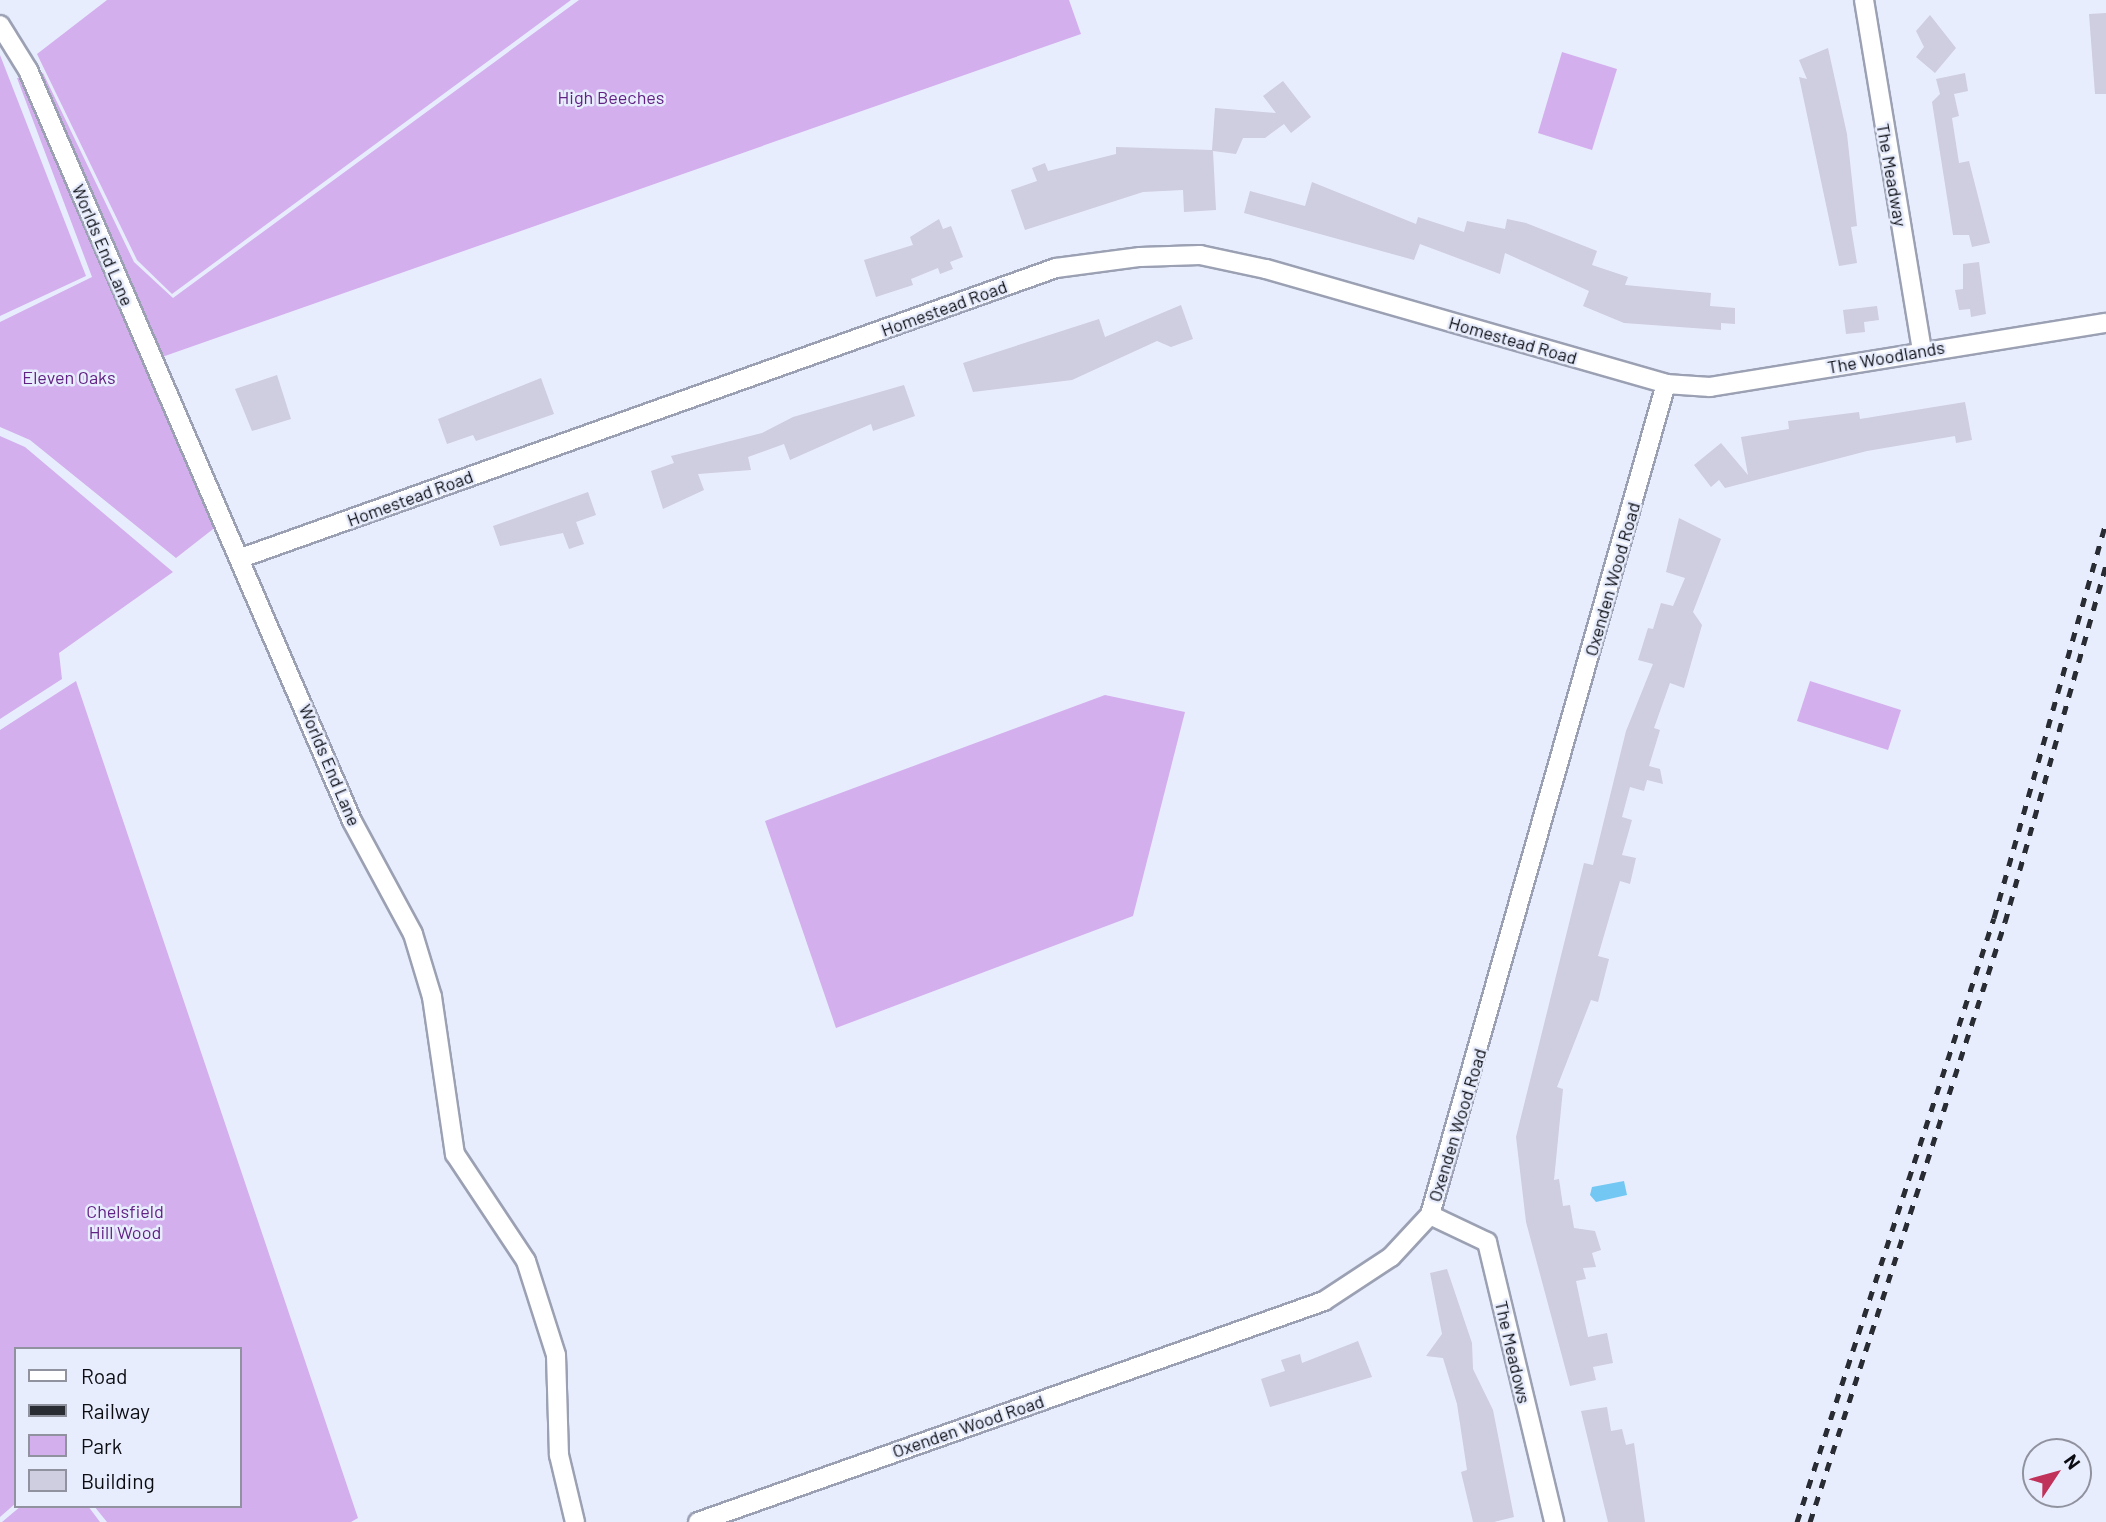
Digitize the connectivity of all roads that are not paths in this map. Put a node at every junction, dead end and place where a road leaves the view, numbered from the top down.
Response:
1 (1864, 0) edge
2 (0, 25) edge
3 (2106, 323) edge
4 (1922, 350) junction
5 (1666, 384) junction
6 (241, 558) junction
7 (1430, 1215) junction
8 (575, 1522) edge
9 (698, 1522) edge
10 (1554, 1522) edge

1 - 4 street, The Meadway
2 - 6 street, Worlds End Lane
3 - 4 street, The Woodlands
4 - 5 street, The Woodlands
5 - 6 street, Homestead Road
5 - 7 street, Oxenden Wood Road
6 - 8 street, Worlds End Lane
7 - 9 street, Oxenden Wood Road
7 - 10 street, The Meadows

